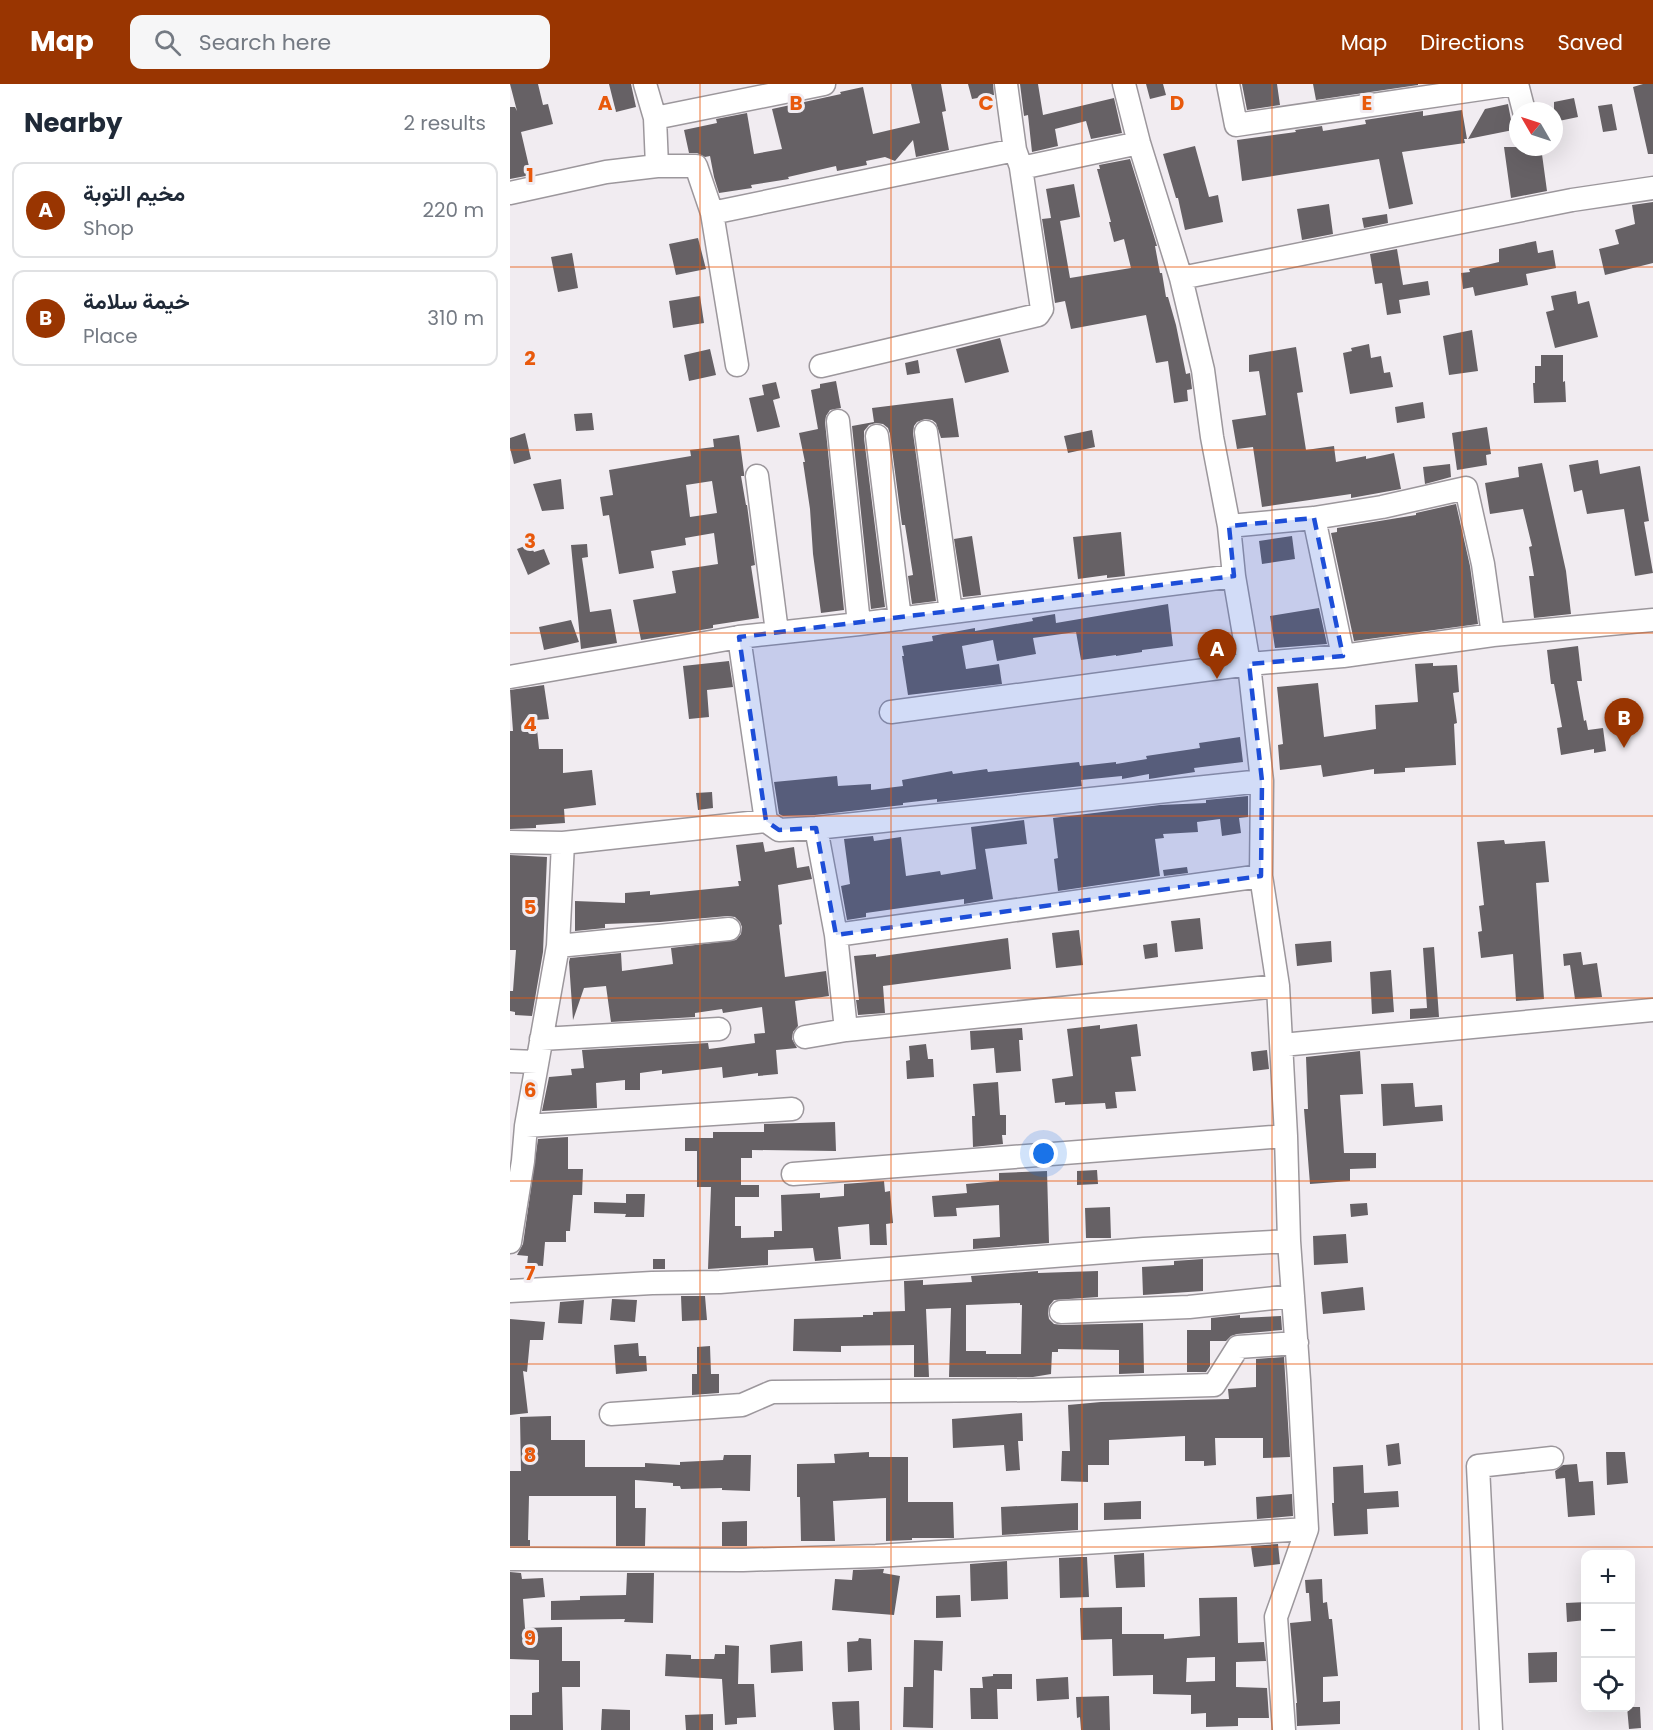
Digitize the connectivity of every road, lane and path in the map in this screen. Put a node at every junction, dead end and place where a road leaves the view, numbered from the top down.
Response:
1 (645, 84) edge
2 (824, 84) edge
3 (1006, 84) edge
4 (1124, 84) edge
5 (1228, 84) edge
6 (1516, 84) edge
7 (1521, 102) edge
8 (655, 118) junction
9 (1139, 143) junction
10 (1018, 159) junction
11 (657, 166) junction
12 (1653, 188) edge
13 (510, 193) edge
14 (712, 213) junction
15 (1181, 278) junction
16 (737, 365) dead end
17 (821, 366) dead end
18 (838, 421) dead end
19 (926, 432) dead end
20 (877, 436) dead end
21 (757, 476) dead end
22 (1314, 518) junction
23 (1229, 526) junction
24 (1234, 576) junction
25 (951, 612) junction
26 (900, 619) junction
27 (1653, 620) edge
28 (858, 624) junction
29 (777, 632) junction
30 (1493, 635) junction
31 (739, 637) junction
32 (1343, 656) junction
33 (1249, 664) junction
34 (510, 677) edge
35 (891, 711) dead end
36 (1262, 781) junction
37 (766, 821) junction
38 (816, 828) junction
39 (510, 842) edge
40 (563, 843) junction
41 (1261, 876) junction
42 (729, 929) dead end
43 (836, 935) junction
44 (558, 946) junction
45 (1278, 986) junction
46 (1653, 1010) edge
47 (718, 1029) dead end
48 (846, 1030) junction
49 (806, 1037) dead end
50 (541, 1039) junction
51 (1282, 1045) junction
52 (510, 1061) edge
53 (537, 1062) junction
54 (792, 1109) dead end
55 (521, 1133) edge
56 (1286, 1136) junction
57 (793, 1174) dead end
58 (1289, 1241) junction
59 (510, 1242) edge
60 (510, 1291) edge
61 (1293, 1296) junction
62 (1061, 1312) dead end
63 (1297, 1343) junction
64 (611, 1414) dead end
65 (1552, 1458) dead end
66 (1307, 1529) junction
67 (510, 1559) edge
68 (1284, 1730) edge
69 (1491, 1730) edge

1 - 8 street
2 - 8 street
3 - 10 street
4 - 9 street
5 - 6 street
6 - 7 street
8 - 11 street
9 - 10 street
9 - 15 street
10 - 14 street
10 - 17 street
11 - 13 street
11 - 14 street
12 - 15 street
14 - 16 street
15 - 23 street
18 - 28 street
19 - 25 street
20 - 26 street
21 - 29 street
22 - 23 street
22 - 30 street
22 - 32 street
23 - 24 street
24 - 25 street
24 - 33 street
25 - 26 street
26 - 28 street
27 - 30 street
28 - 29 street
29 - 31 street
30 - 32 street
31 - 34 street
31 - 37 street
32 - 33 street
33 - 35 street
33 - 36 street
36 - 38 street
36 - 41 street
37 - 38 street
37 - 40 street
38 - 43 street
39 - 40 street
40 - 44 street
41 - 43 street
41 - 45 street
42 - 44 street
43 - 48 street
44 - 50 street
45 - 48 street
45 - 51 street
46 - 51 street
47 - 50 street
48 - 49 street
50 - 53 street
51 - 56 street
52 - 53 street
53 - 55 street
54 - 55 street
55 - 59 street
56 - 57 street
56 - 58 street
58 - 60 street
58 - 61 street
61 - 62 street
61 - 63 street
63 - 64 street
63 - 66 street
65 - 69 street
66 - 67 street
66 - 68 street

